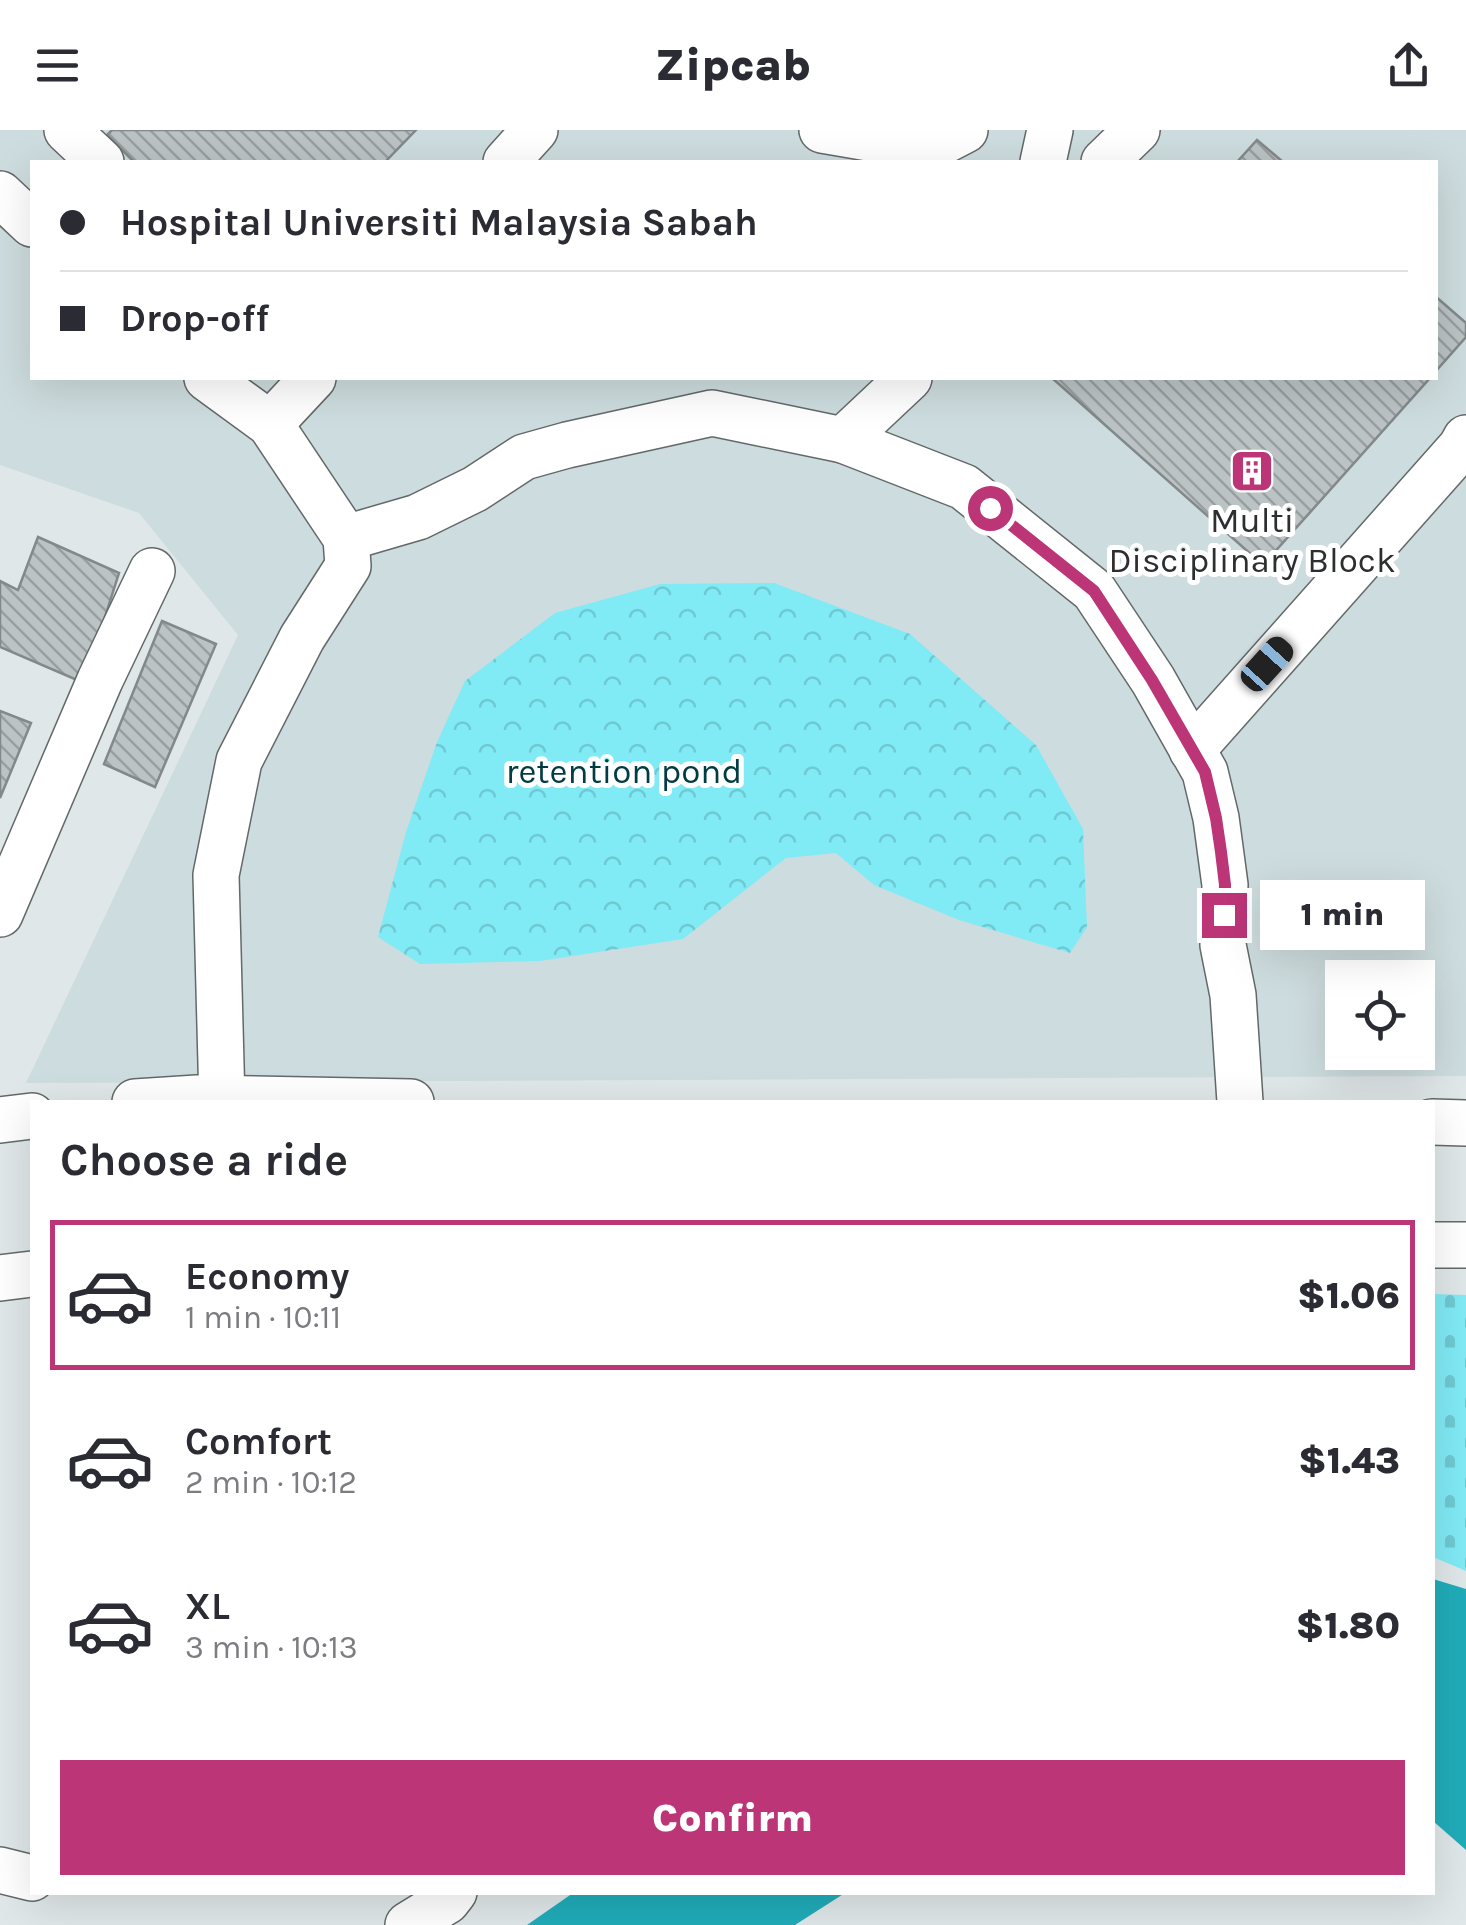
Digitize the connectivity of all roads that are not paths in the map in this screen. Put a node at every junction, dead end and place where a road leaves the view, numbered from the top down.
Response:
1 (67, 130) edge
2 (536, 130) edge
3 (965, 130) edge
4 (1050, 130) edge
5 (1137, 130) edge
6 (822, 131) edge
7 (99, 160) edge
8 (508, 160) edge
9 (551, 160) edge
10 (813, 160) edge
11 (1043, 160) edge
12 (1106, 160) edge
13 (0, 194) edge
14 (30, 222) edge
15 (211, 380) edge
16 (310, 380) edge
17 (907, 380) edge
18 (708, 395) edge
19 (270, 424) junction
20 (1466, 438) edge
21 (843, 440) junction
22 (346, 538) junction
23 (152, 571) dead end
24 (1192, 750) junction
25 (0, 914) edge
26 (153, 1100) edge
27 (192, 1100) edge
28 (222, 1100) edge
29 (1240, 1100) edge
30 (30, 1116) edge
31 (0, 1120) edge
32 (1435, 1122) edge
33 (1466, 1123) edge
34 (1435, 1245) edge
35 (1466, 1245) edge
36 (30, 1274) edge
37 (0, 1278) edge
38 (0, 1870) edge
39 (30, 1878) edge
40 (452, 1895) edge
41 (408, 1925) edge

1 - 7 street
2 - 8 street
2 - 9 street
3 - 6 street
4 - 11 street
5 - 12 street
6 - 10 street
13 - 14 street
15 - 19 street
16 - 19 street
17 - 21 street
18 - 21 street
18 - 22 street
19 - 22 street
20 - 24 street
21 - 24 street
22 - 28 street
23 - 25 street
24 - 29 street
26 - 27 street
30 - 31 street
32 - 33 street
34 - 35 street
36 - 37 street
38 - 39 street
40 - 41 street

